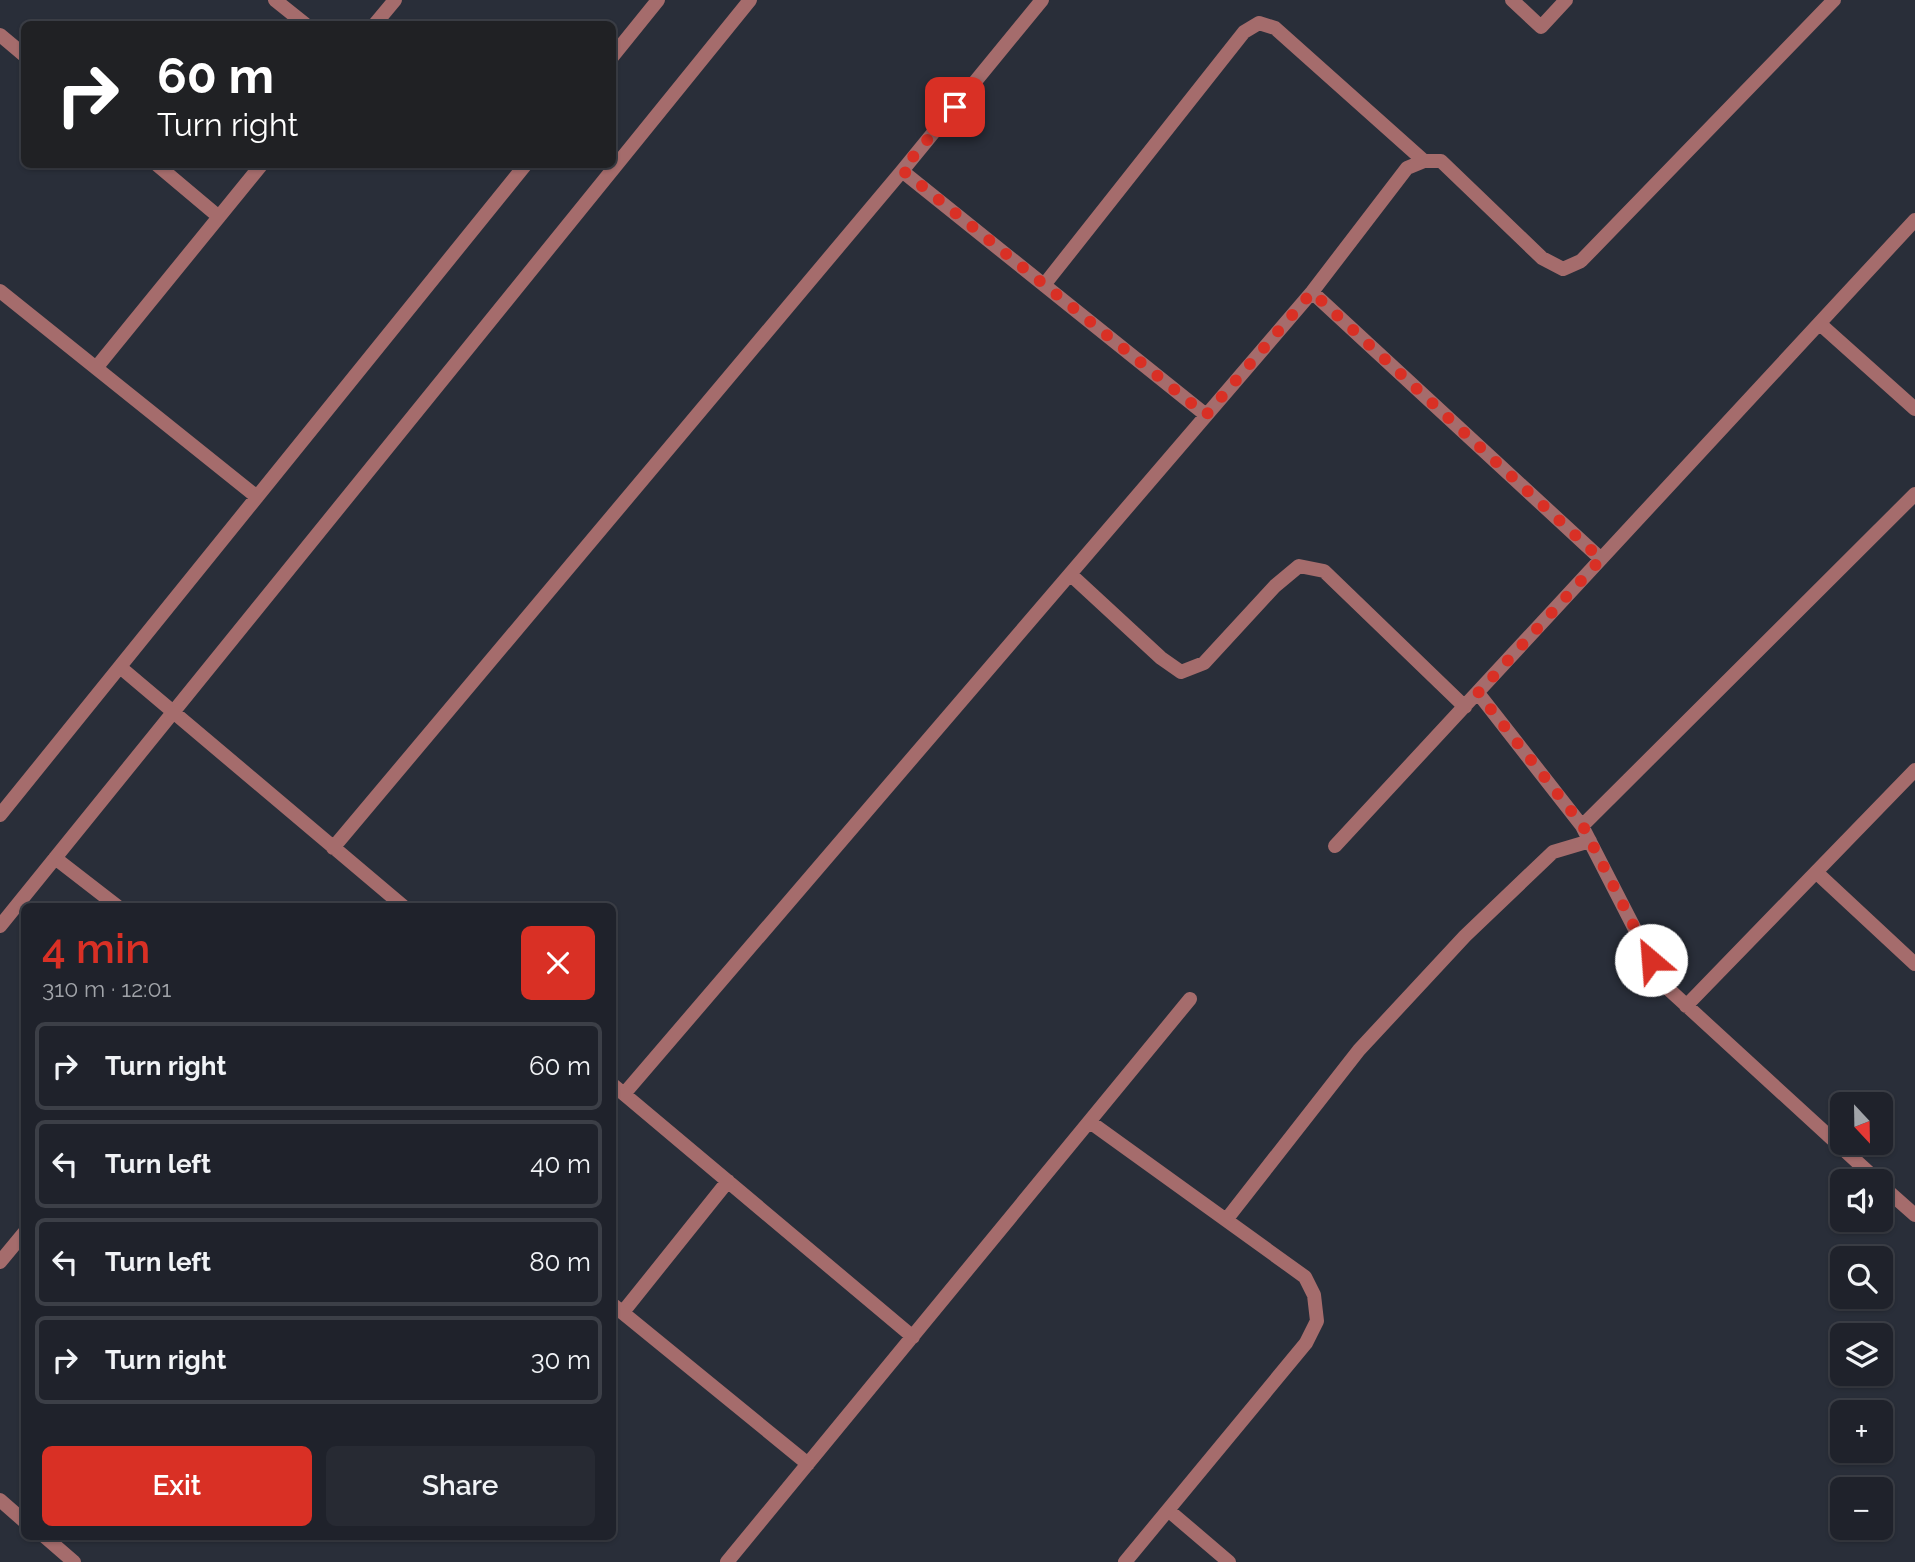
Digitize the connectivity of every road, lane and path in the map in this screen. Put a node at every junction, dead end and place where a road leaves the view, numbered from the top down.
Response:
1 (275, 0) edge
2 (395, 0) edge
3 (658, 0) edge
4 (750, 0) edge
5 (1042, 0) edge
6 (1511, 0) edge
7 (1566, 0) edge
8 (1834, 0) edge
9 (301, 21) edge
10 (378, 21) edge
11 (0, 34) edge
12 (21, 52) edge
13 (616, 52) edge
14 (1424, 161) junction
15 (616, 165) edge
16 (161, 168) edge
17 (259, 168) edge
18 (523, 168) edge
19 (614, 168) edge
20 (902, 170) junction
21 (219, 217) junction
22 (1915, 220) edge
23 (1044, 285) junction
24 (0, 292) edge
25 (1312, 292) junction
26 (1819, 324) junction
27 (96, 368) junction
28 (1915, 409) edge
29 (1206, 415) junction
30 (1915, 494) edge
31 (257, 497) junction
32 (1601, 559) junction
33 (1070, 575) junction
34 (120, 667) junction
35 (1478, 693) junction
36 (1465, 706) junction
37 (173, 712) junction
38 (1915, 770) edge
39 (0, 815) edge
40 (1583, 826) junction
41 (1590, 841) junction
42 (1335, 846) dead end
43 (333, 848) junction
44 (55, 858) junction
45 (1816, 872) junction
46 (113, 903) edge
47 (398, 903) edge
48 (0, 926) edge
49 (1915, 964) edge
50 (1190, 999) dead end
51 (1686, 1006) junction
52 (618, 1089) edge
53 (1090, 1122) junction
54 (1864, 1169) edge
55 (727, 1181) junction
56 (1893, 1195) edge
57 (1915, 1215) edge
58 (1226, 1220) junction
59 (21, 1237) edge
60 (0, 1262) edge
61 (617, 1308) edge
62 (913, 1337) junction
63 (808, 1465) junction
64 (0, 1500) edge
65 (1168, 1510) junction
66 (21, 1518) edge
67 (49, 1540) edge
68 (74, 1562) edge
69 (727, 1562) edge
70 (1125, 1562) edge
71 (1228, 1562) edge

1 - 9 street
2 - 10 street
3 - 13 street
4 - 15 street
5 - 20 street
6 - 7 street
8 - 14 street
11 - 12 street
14 - 23 street
14 - 25 street
16 - 21 street
17 - 21 street
18 - 31 street
19 - 37 street
20 - 23 street
20 - 43 street
21 - 27 street
22 - 26 street
23 - 29 street
24 - 27 street
25 - 29 street
25 - 32 street
26 - 28 street
26 - 32 street
27 - 31 street
29 - 33 street
30 - 40 street
31 - 34 street
32 - 35 street
33 - 36 street
33 - 52 street
34 - 37 street
34 - 39 street
35 - 36 street
35 - 40 street
36 - 42 street
37 - 43 street
37 - 44 street
38 - 45 street
40 - 41 street
41 - 51 street
41 - 58 street
43 - 47 street
44 - 46 street
44 - 48 street
45 - 49 street
45 - 51 street
50 - 53 street
51 - 54 street
52 - 55 street
53 - 58 street
53 - 62 street
55 - 61 street
55 - 62 street
56 - 57 street
58 - 65 street
59 - 60 street
61 - 63 street
62 - 63 street
63 - 69 street
64 - 66 street
65 - 70 street
65 - 71 street
67 - 68 street

